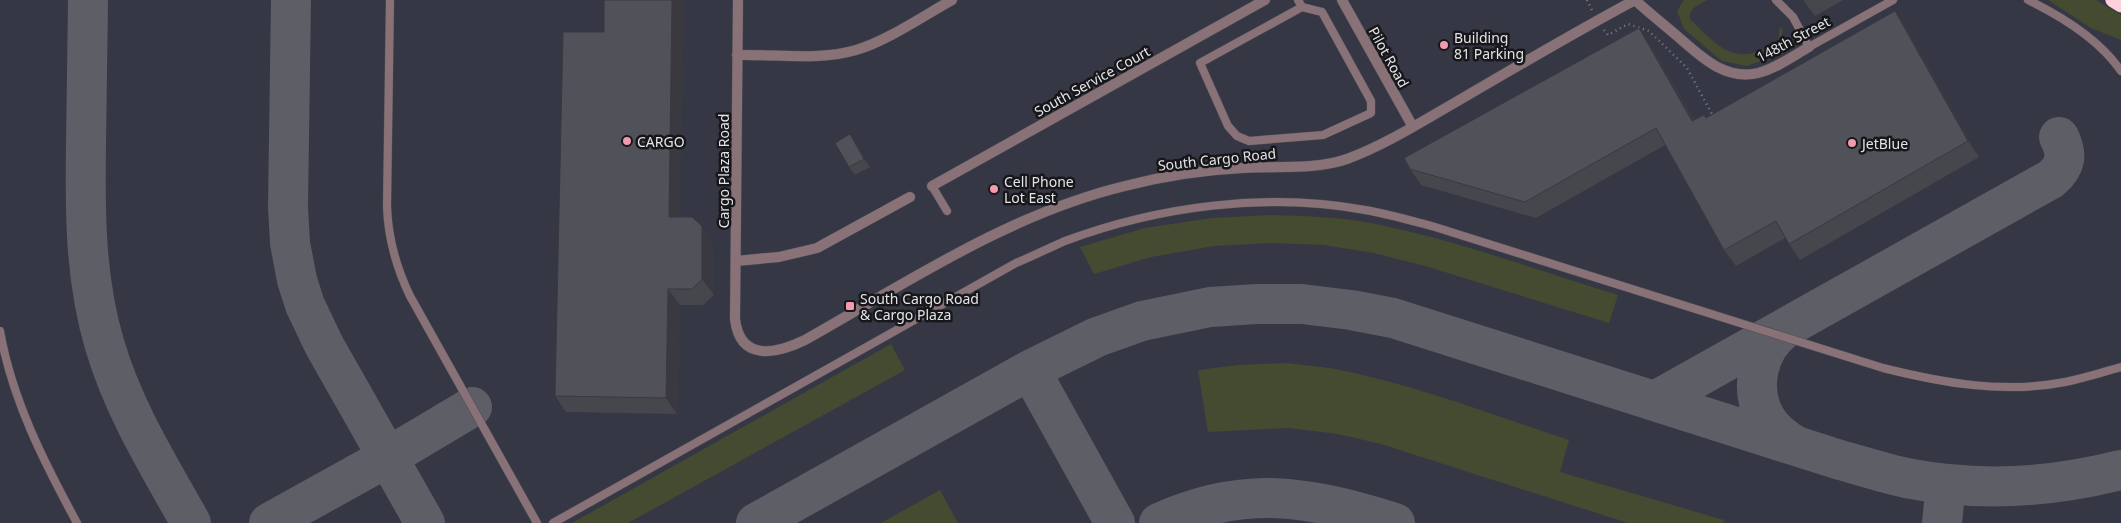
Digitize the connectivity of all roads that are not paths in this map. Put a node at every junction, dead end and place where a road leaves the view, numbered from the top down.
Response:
1 (390, 0) edge
2 (738, 0) edge
3 (1264, 0) edge
4 (1342, 0) edge
5 (1635, 0) edge
6 (1776, 0) edge
7 (1893, 0) edge
8 (2028, 0) edge
9 (2113, 0) edge
10 (945, 2) edge
11 (1300, 3) edge
12 (2121, 5) edge
13 (1809, 47) junction
14 (737, 55) junction
15 (2121, 71) edge
16 (1413, 127) junction
17 (932, 186) joint
18 (910, 197) dead end
19 (947, 211) dead end
20 (736, 261) junction
21 (0, 331) edge
22 (742, 341) joint
23 (2121, 367) edge
24 (77, 523) edge
25 (537, 523) edge
26 (553, 523) edge

1 - 25 lane
2 - 14 street, Cargo Plaza Road
3 - 17 street, South Service Court
4 - 16 street, Pilot Road
5 - 13 street, 148th Street
5 - 16 street, South Cargo Road
6 - 13 lane
7 - 13 lane, 148th Street
8 - 15 lane
9 - 12 highway
10 - 14 street
11 - 11 lane
14 - 20 street, Cargo Plaza Road
16 - 22 street, South Cargo Road
17 - 19 lane
18 - 20 street
20 - 22 street, Cargo Plaza Road
21 - 24 lane
23 - 26 lane

